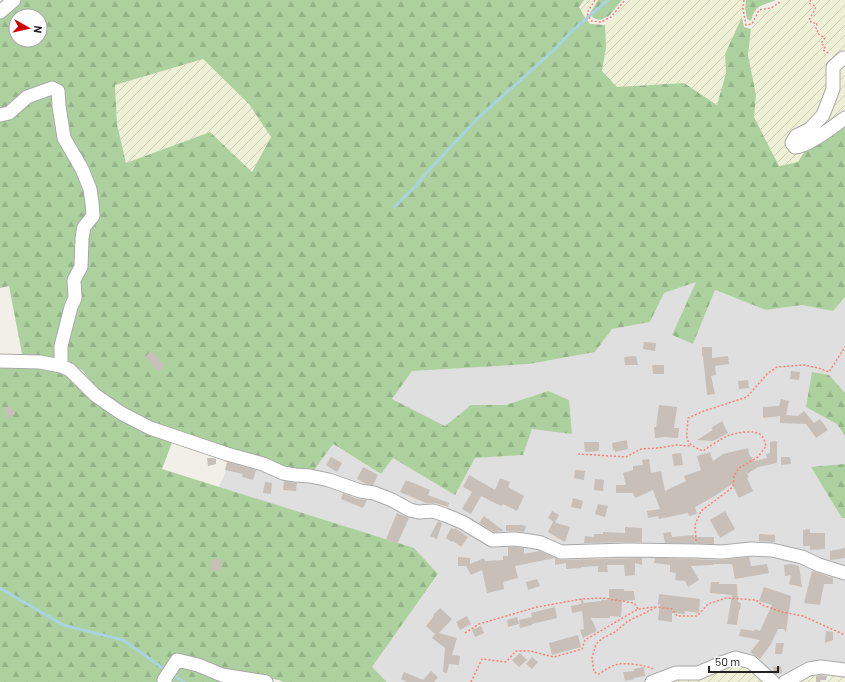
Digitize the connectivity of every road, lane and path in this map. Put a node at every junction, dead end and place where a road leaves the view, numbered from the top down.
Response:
1 (14, 0) edge
2 (595, 0) edge
3 (625, 0) edge
4 (744, 0) edge
5 (779, 0) edge
6 (811, 0) edge
7 (0, 12) edge
8 (843, 59) edge
9 (0, 115) edge
10 (845, 118) edge
11 (845, 347) edge
12 (0, 361) edge
13 (61, 366) junction
14 (691, 446) junction
15 (578, 454) dead end
16 (697, 550) junction
17 (845, 573) edge
18 (656, 608) junction
19 (638, 609) junction
20 (465, 633) dead end
21 (845, 635) edge
22 (845, 670) edge
23 (670, 675) junction
24 (164, 681) edge
25 (266, 682) edge
26 (471, 682) edge
27 (652, 682) edge
28 (773, 682) edge
29 (785, 682) edge

1 - 7 street
2 - 3 path
4 - 5 path
6 - 8 path
8 - 10 street
9 - 13 street
11 - 14 path
12 - 13 street
13 - 16 street
14 - 15 path
14 - 16 path
16 - 17 street
18 - 19 path
18 - 21 path
18 - 23 path
19 - 20 path
19 - 26 path
22 - 29 street
23 - 27 street
23 - 28 street
24 - 25 street

